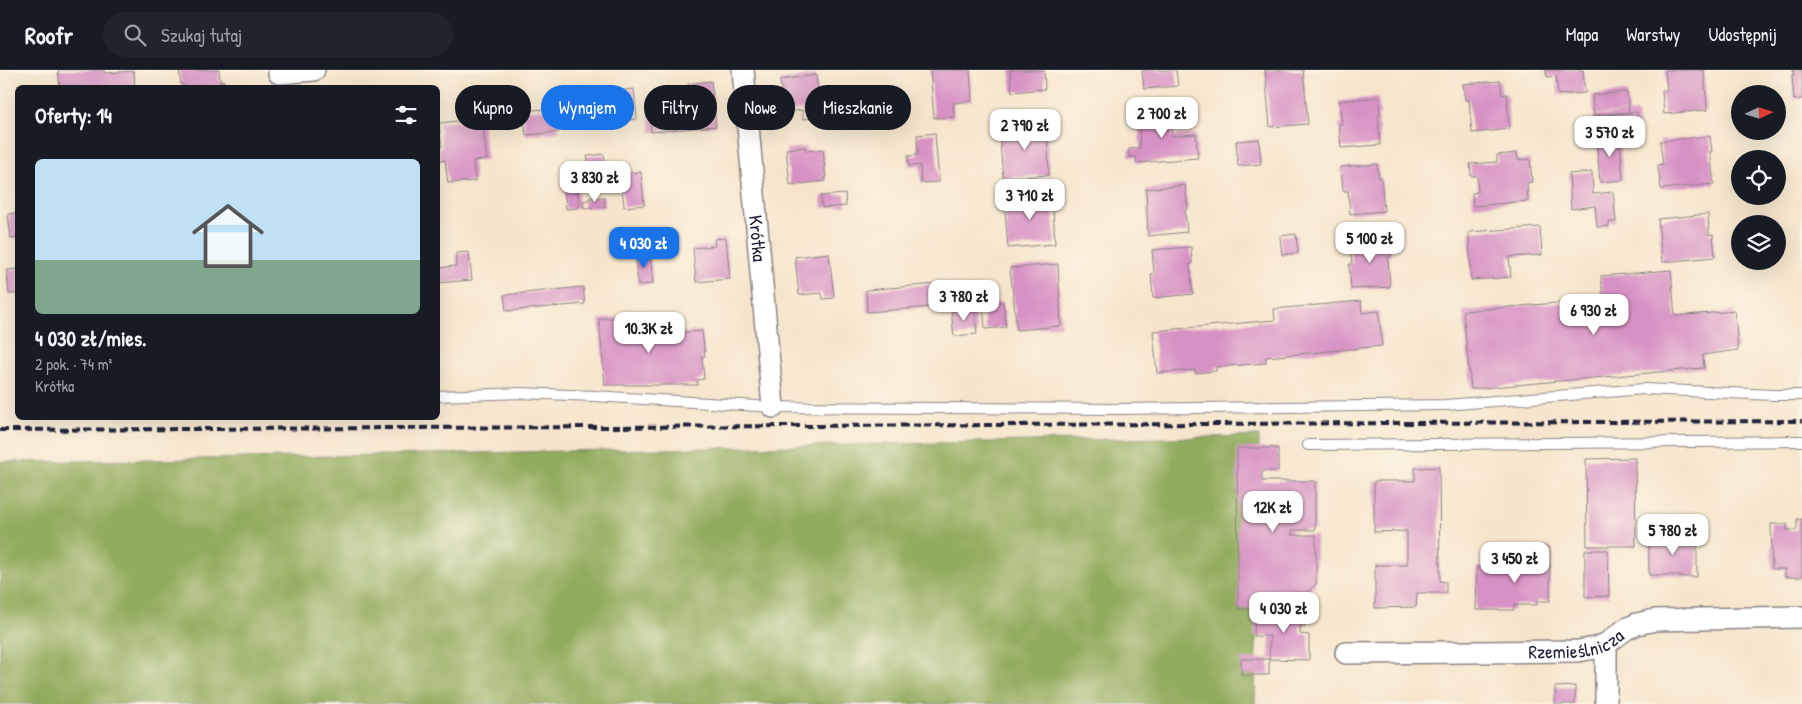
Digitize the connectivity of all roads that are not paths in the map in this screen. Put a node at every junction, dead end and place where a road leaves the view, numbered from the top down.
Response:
1 (314, 70) edge
2 (743, 70) edge
3 (279, 77) edge
4 (1802, 395) edge
5 (440, 396) edge
6 (773, 407) junction
7 (1802, 440) edge
8 (1308, 445) dead end
9 (1802, 617) edge
10 (1606, 644) junction
11 (1346, 653) dead end
12 (1606, 704) edge

1 - 3 street
2 - 6 street, Krótka
4 - 6 lane
5 - 6 lane
7 - 8 lane
9 - 10 street, Rzemieślnicza
10 - 11 street, Rzemieślnicza
10 - 12 street

